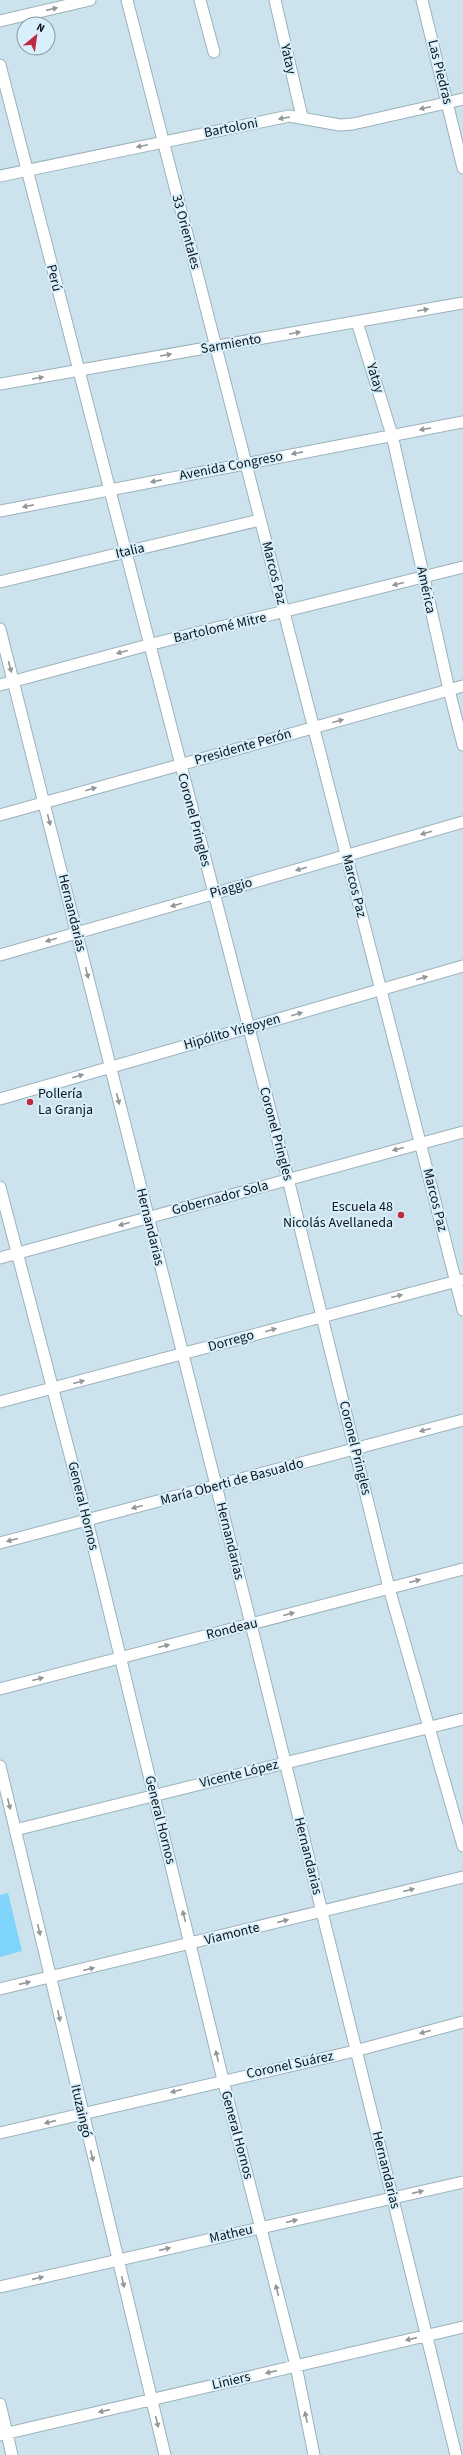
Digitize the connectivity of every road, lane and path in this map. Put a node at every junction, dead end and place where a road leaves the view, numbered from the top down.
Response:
1 (90, 0) edge
2 (127, 0) edge
3 (200, 0) edge
4 (274, 0) edge
5 (422, 0) edge
6 (0, 21) edge
7 (214, 52) dead end
8 (0, 65) edge
9 (463, 100) edge
10 (447, 104) junction
11 (302, 117) junction
12 (163, 141) junction
13 (463, 168) edge
14 (26, 170) junction
15 (0, 176) edge
16 (463, 303) edge
17 (357, 322) junction
18 (216, 346) junction
19 (78, 371) junction
20 (0, 384) edge
21 (463, 422) edge
22 (392, 434) junction
23 (246, 463) junction
24 (108, 490) junction
25 (0, 511) edge
26 (260, 520) junction
27 (124, 552) junction
28 (463, 567) edge
29 (424, 577) junction
30 (0, 582) edge
31 (284, 613) junction
32 (0, 629) edge
33 (148, 645) junction
34 (14, 682) junction
35 (0, 685) edge
36 (463, 686) edge
37 (449, 690) junction
38 (314, 728) junction
39 (463, 745) edge
40 (179, 765) junction
41 (45, 802) junction
42 (0, 815) edge
43 (463, 822) edge
44 (346, 856) junction
45 (213, 894) junction
46 (77, 933) junction
47 (0, 955) edge
48 (463, 966) edge
49 (381, 990) junction
50 (248, 1028) junction
51 (109, 1067) junction
52 (0, 1099) edge
53 (463, 1132) edge
54 (420, 1143) junction
55 (288, 1179) junction
56 (0, 1187) edge
57 (148, 1218) junction
58 (17, 1253) junction
59 (0, 1258) edge
60 (459, 1281) edge
61 (463, 1310) edge
62 (323, 1315) junction
63 (183, 1355) junction
64 (52, 1389) junction
65 (0, 1402) edge
66 (463, 1420) edge
67 (355, 1449) junction
68 (216, 1486) junction
69 (87, 1520) junction
70 (0, 1543) edge
71 (463, 1569) edge
72 (389, 1588) junction
73 (251, 1624) junction
74 (119, 1658) junction
75 (0, 1689) edge
76 (463, 1719) edge
77 (430, 1727) junction
78 (286, 1763) junction
79 (0, 1766) edge
80 (154, 1796) junction
81 (15, 1830) junction
82 (463, 1846) edge
83 (463, 1877) edge
84 (322, 1912) junction
85 (191, 1944) junction
86 (51, 1978) junction
87 (0, 1989) edge
88 (463, 2022) edge
89 (355, 2051) junction
90 (223, 2080) junction
91 (82, 2114) junction
92 (0, 2133) edge
93 (463, 2182) edge
94 (393, 2198) junction
95 (261, 2228) junction
96 (118, 2260) junction
97 (0, 2287) edge
98 (463, 2327) edge
99 (426, 2336) junction
100 (296, 2366) junction
101 (152, 2400) junction
102 (0, 2404) edge
103 (4, 2435) edge
104 (12, 2455) edge
105 (165, 2455) edge
106 (314, 2455) edge
107 (456, 2455) edge

6 -> 1 street
2 - 12 street, 33 Orientales
3 - 7 street
4 - 11 street, Yatay
5 - 10 street, Las Piedras
8 - 14 street, Perú
9 - 10 street, Bartoloni
10 -> 11 street, Bartoloni
10 - 13 street, Las Piedras
11 -> 12 street, Bartoloni
12 -> 14 street, Bartoloni
12 - 18 street, 33 Orientales
14 - 15 street, Bartoloni
14 - 19 street, Perú
17 -> 16 street, Sarmiento
18 -> 17 street, Sarmiento
17 - 22 street, Yatay
19 -> 18 street, Sarmiento
18 - 23 street, 33 Orientales
20 -> 19 street, Sarmiento
19 - 24 street, Perú
21 -> 22 street, Avenida Congreso
22 -> 23 street, Avenida Congreso
22 - 29 street, América
23 -> 24 street, Avenida Congreso
23 - 26 street, Marcos Paz
24 -> 25 street, Avenida Congreso
24 - 27 street, Coronel Pringles
26 - 27 street, Italia
26 - 31 street, Marcos Paz
27 - 30 street, Italia
27 - 33 street, Coronel Pringles
28 - 29 street, Bartolomé Mitre
29 -> 31 street, Bartolomé Mitre
29 - 37 street, América
31 - 33 street, Bartolomé Mitre
31 - 38 street, Marcos Paz
32 -> 34 street, Hernandarias
33 -> 34 street, Bartolomé Mitre
33 - 40 street, Coronel Pringles
34 - 35 street, Bartolomé Mitre
34 - 41 street, Hernandarias
36 - 37 street, Presidente Perón
38 -> 37 street, Presidente Perón
37 - 39 street, América
38 - 40 street, Presidente Perón
38 - 44 street, Marcos Paz
41 -> 40 street, Presidente Perón
40 - 45 street, Coronel Pringles
41 - 42 street, Presidente Perón
41 -> 46 street, Hernandarias
43 -> 44 street, Piaggio
44 -> 45 street, Piaggio
44 - 49 street, Marcos Paz
45 -> 46 street, Piaggio
45 - 50 street, Coronel Pringles
46 -> 47 street, Piaggio
46 -> 51 street, Hernandarias
49 -> 48 street, Hipólito Yrigoyen
50 -> 49 street, Hipólito Yrigoyen
49 - 54 street, Marcos Paz
50 - 51 street, Hipólito Yrigoyen
50 - 55 street, Coronel Pringles
52 -> 51 street, Hipólito Yrigoyen
51 -> 57 street, Hernandarias
53 - 54 street, Gobernador Sola
54 -> 55 street, Gobernador Sola
54 - 60 street, Marcos Paz
55 - 57 street, Gobernador Sola
55 - 62 street, Coronel Pringles
56 - 58 street, General Hornos
57 -> 58 street, Gobernador Sola
57 - 63 street, Hernandarias
58 - 59 street, Gobernador Sola
58 - 64 street, General Hornos
60 - 61 street, Marcos Paz
62 -> 60 street, Dorrego
63 -> 62 street, Dorrego
62 - 67 street, Coronel Pringles
64 -> 63 street, Dorrego
63 - 68 street, Hernandarias
64 - 65 street, Dorrego
64 - 69 street, General Hornos
66 -> 67 street, María Oberti de Basualdo
67 - 68 street, María Oberti de Basualdo
67 - 72 street, Coronel Pringles
68 -> 69 street, María Oberti de Basualdo
68 - 73 street, Hernandarias
69 -> 70 street, María Oberti de Basualdo
69 - 74 street, General Hornos
72 -> 71 street, Rondeau
73 -> 72 street, Rondeau
72 - 77 street, Coronel Pringles
74 -> 73 street, Rondeau
73 - 78 street, Hernandarias
75 -> 74 street, Rondeau
74 - 80 street, General Hornos
76 - 77 street, Vicente López
77 - 78 street, Vicente López
77 - 82 street, Coronel Pringles
78 - 80 street, Vicente López
78 - 84 street, Hernandarias
79 -> 81 street, Ituzaingó
80 - 81 street, Vicente López
85 -> 80 street, General Hornos
81 -> 86 street, Ituzaingó
84 -> 83 street, Viamonte
85 -> 84 street, Viamonte
84 - 89 street, Hernandarias
86 -> 85 street, Viamonte
90 -> 85 street, General Hornos
87 -> 86 street, Viamonte
86 -> 91 street, Ituzaingó
88 -> 89 street, Coronel Suárez
89 - 90 street, Coronel Suárez
89 - 94 street, Hernandarias
90 -> 91 street, Coronel Suárez
90 - 95 street, General Hornos
91 -> 92 street, Coronel Suárez
91 -> 96 street, Ituzaingó
94 -> 93 street, Matheu
95 -> 94 street, Matheu
94 - 99 street, Hernandarias
96 -> 95 street, Matheu
100 -> 95 street, General Hornos
97 -> 96 street, Matheu
96 -> 101 street, Ituzaingó
98 - 99 street, Liniers
99 -> 100 street, Liniers
99 - 107 street, Hernandarias
100 -> 101 street, Liniers
106 -> 100 street, General Hornos
101 -> 103 street, Liniers
101 -> 105 street, Ituzaingó
102 - 103 street
103 - 104 street

